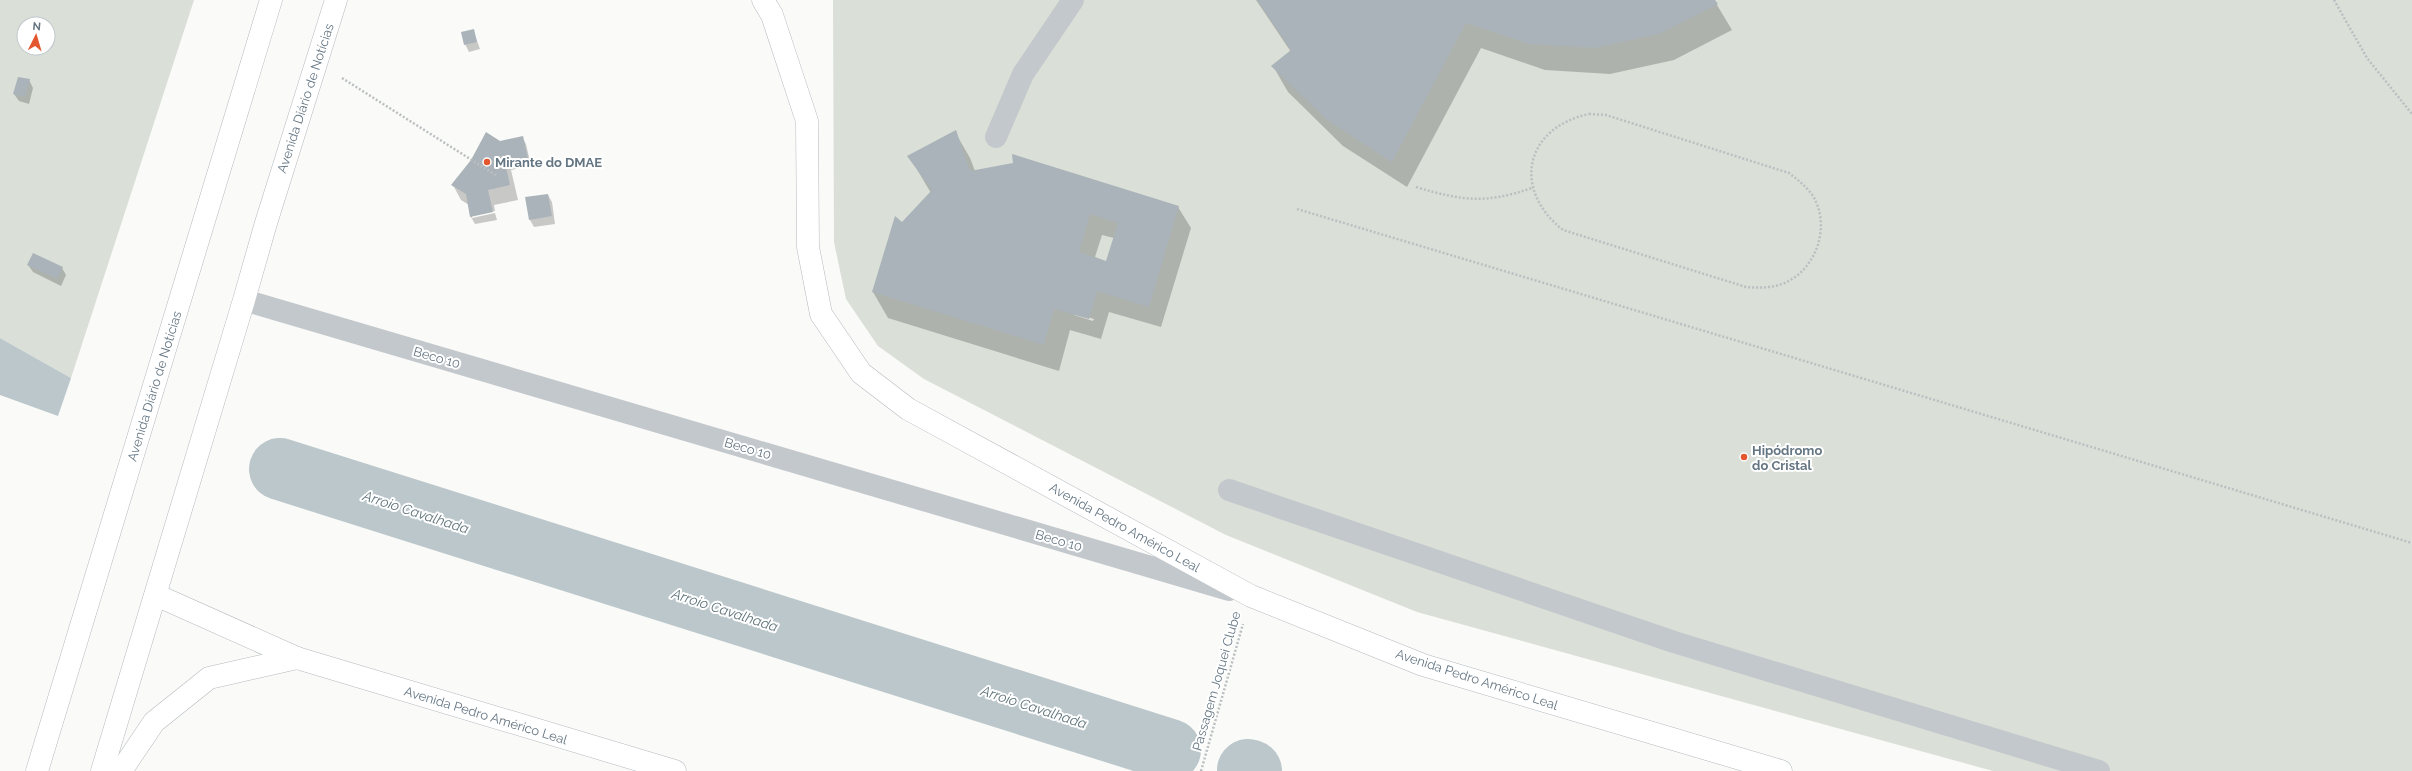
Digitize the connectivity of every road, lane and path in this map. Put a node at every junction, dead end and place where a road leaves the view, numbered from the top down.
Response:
1 (271, 0) edge
2 (336, 0) edge
3 (762, 0) edge
4 (1073, 0) edge
5 (2334, 0) edge
6 (317, 61) junction
7 (2412, 114) edge
8 (996, 137) dead end
9 (497, 176) dead end
10 (1416, 187) dead end
11 (1532, 188) junction
12 (1297, 209) dead end
13 (244, 300) junction
14 (1229, 490) dead end
15 (2412, 543) edge
16 (156, 595) junction
17 (1251, 596) junction
18 (298, 658) junction
19 (36, 771) edge
20 (102, 771) edge
21 (121, 771) edge
22 (675, 771) edge
23 (1201, 771) edge
24 (1781, 771) edge
25 (2098, 771) edge

1 - 19 main road, Avenida Diário de Notícias
2 - 6 main road, Avenida Diário de Notícias
3 - 17 main road, Avenida Pedro Américo Leal
4 - 8 lane
5 - 7 path
6 - 9 path
6 - 13 main road, Avenida Diário de Notícias
10 - 11 path
11 - 11 path
12 - 15 path
13 - 16 main road, Avenida Diário de Notícias
13 - 17 lane, Beco 10
14 - 25 lane
16 - 18 main road, Avenida Pedro Américo Leal
16 - 20 main road, Avenida Diário de Notícias
17 - 23 path, Passagem Joquei Clube
17 - 24 main road, Avenida Pedro Américo Leal
18 - 21 main road, Avenida Pedro Américo Leal
18 - 22 main road, Avenida Pedro Américo Leal

